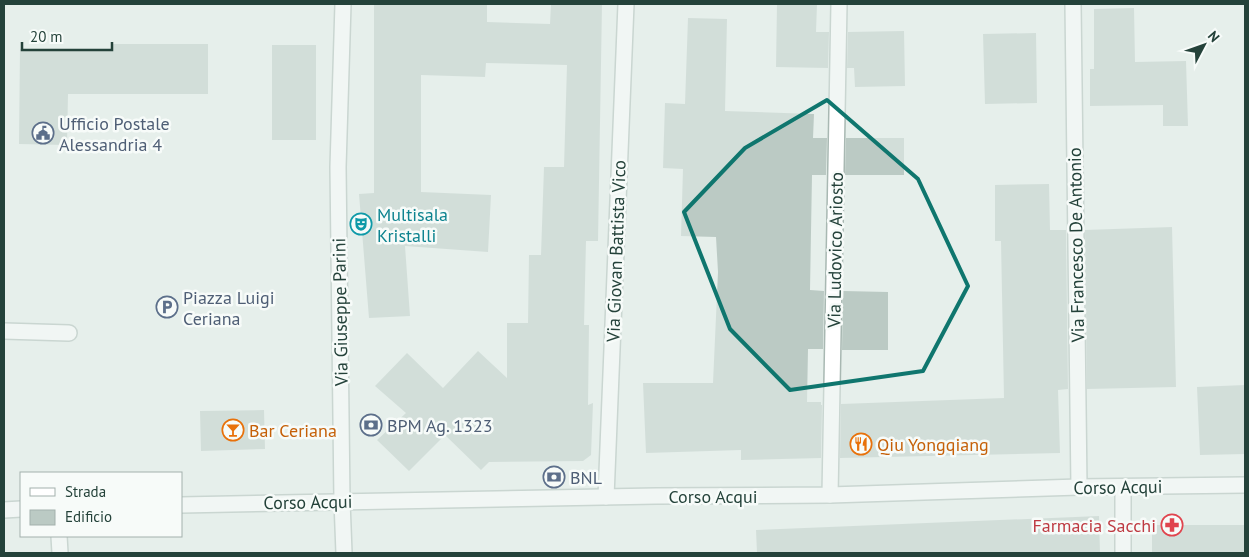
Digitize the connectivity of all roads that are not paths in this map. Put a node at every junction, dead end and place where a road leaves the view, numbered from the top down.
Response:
1 (343, 4) edge
2 (626, 4) edge
3 (839, 4) edge
4 (1073, 4) edge
5 (4, 332) edge
6 (69, 333) dead end
7 (1245, 485) edge
8 (1123, 486) junction
9 (1079, 487) junction
10 (830, 495) junction
11 (606, 497) junction
12 (342, 501) junction
13 (182, 505) edge
14 (20, 509) edge
15 (4, 510) edge
16 (59, 537) edge
17 (60, 553) edge
18 (344, 553) edge
19 (1122, 553) edge

1 - 12 street, Via Giuseppe Parini
2 - 11 street, Via Giovan Battista Vico
3 - 10 street, Via Ludovico Ariosto
4 - 9 street, Via Francesco De Antonio
5 - 6 street
7 - 8 street, Corso Acqui
8 - 9 street, Corso Acqui
8 - 19 street
9 - 10 street, Corso Acqui
10 - 11 street, Corso Acqui
11 - 12 street, Corso Acqui
12 - 13 street, Corso Acqui
12 - 18 street, Via Giuseppe Parini
14 - 15 street
16 - 17 street

